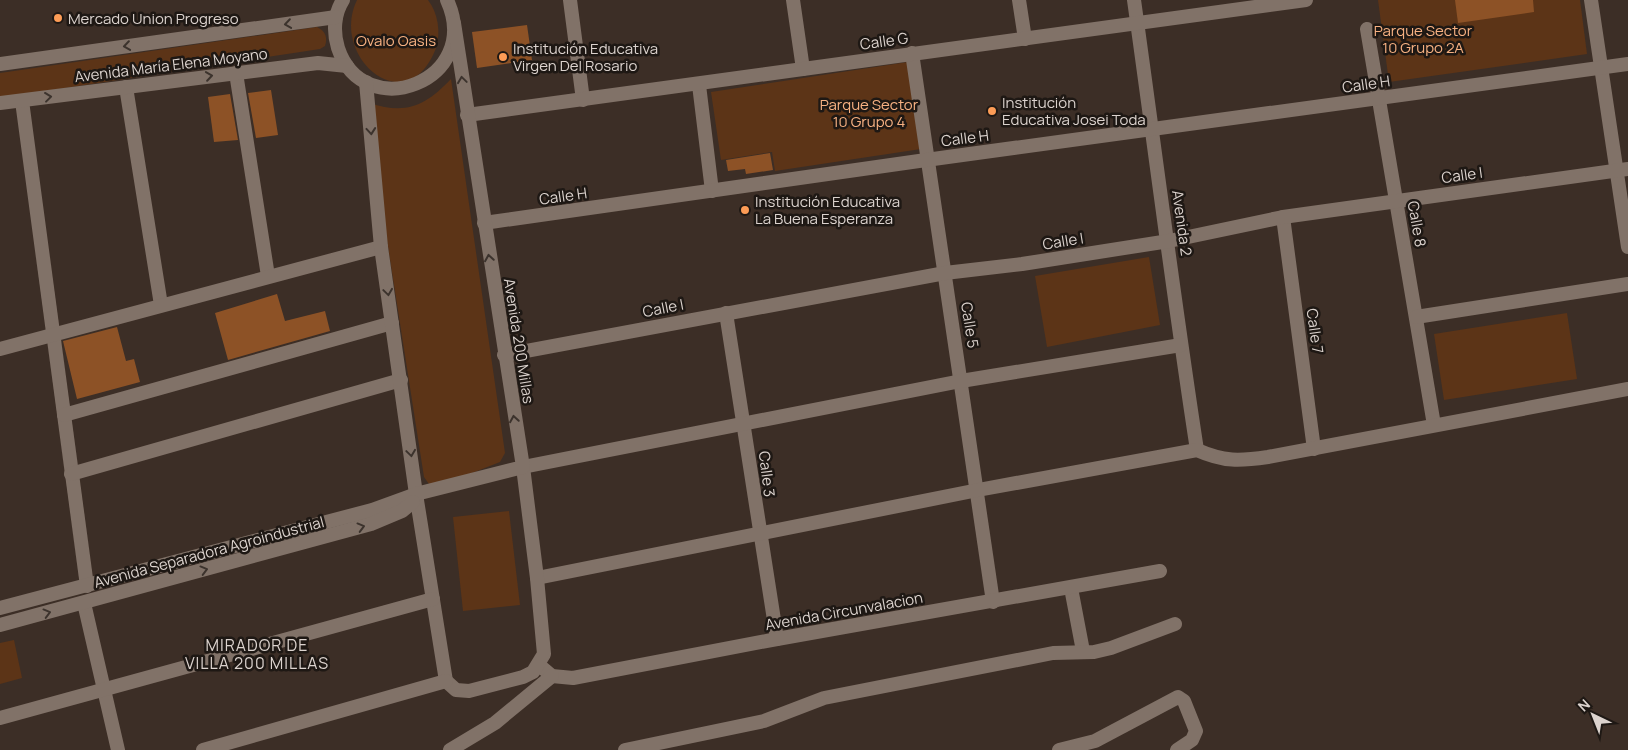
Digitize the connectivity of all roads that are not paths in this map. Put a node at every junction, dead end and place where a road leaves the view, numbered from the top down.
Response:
1 (343, 0) edge
2 (447, 0) edge
3 (570, 0) edge
4 (793, 0) edge
5 (1018, 0) edge
6 (1134, 0) edge
7 (1306, 0) edge
8 (1590, 0) edge
9 (1251, 4) edge
10 (336, 17) junction
11 (454, 23) junction
12 (1138, 23) junction
13 (1367, 29) dead end
14 (1025, 39) junction
15 (912, 53) junction
16 (0, 64) edge
17 (1628, 64) edge
18 (347, 66) junction
19 (1601, 68) junction
20 (803, 69) junction
21 (236, 72) junction
22 (366, 82) junction
23 (699, 85) junction
24 (126, 87) junction
25 (1380, 99) junction
26 (583, 100) junction
27 (22, 101) junction
28 (0, 103) edge
29 (467, 115) junction
30 (1152, 130) junction
31 (926, 160) junction
32 (1622, 170) edge
33 (712, 192) junction
34 (1397, 201) junction
35 (1283, 217) junction
36 (484, 223) junction
37 (1169, 241) junction
38 (381, 247) junction
39 (1628, 247) edge
40 (945, 273) junction
41 (268, 276) junction
42 (1628, 284) edge
43 (161, 305) junction
44 (726, 313) junction
45 (1416, 317) junction
46 (392, 323) junction
47 (53, 335) junction
48 (1181, 345) junction
49 (0, 349) edge
50 (504, 355) junction
51 (401, 380) junction
52 (962, 381) junction
53 (1628, 389) edge
54 (64, 415) junction
55 (744, 422) junction
56 (1434, 425) junction
57 (1314, 449) junction
58 (1198, 450) junction
59 (522, 467) junction
60 (71, 474) junction
61 (978, 490) junction
62 (416, 494) junction
63 (759, 534) junction
64 (1160, 571) dead end
65 (538, 578) junction
66 (86, 586) junction
67 (1071, 588) junction
68 (433, 599) junction
69 (993, 602) junction
70 (84, 603) junction
71 (0, 608) edge
72 (1175, 624) dead end
73 (0, 625) edge
74 (776, 640) junction
75 (1083, 651) junction
76 (539, 665) junction
77 (552, 676) junction
78 (446, 682) junction
79 (104, 690) junction
80 (0, 718) edge
81 (118, 750) edge
82 (203, 750) edge
83 (450, 750) edge
84 (625, 750) edge
85 (1059, 750) edge
86 (1177, 750) edge

1 - 10 street
2 - 11 street
3 - 26 street
4 - 20 street
5 - 14 street
6 - 12 street, Avenida 2
7 - 9 street, Calle G
8 - 19 street
9 - 12 street, Calle G
10 -> 16 street, Avenida María Elena Moyano
10 - 18 street
11 - 22 street
29 -> 11 street, Avenida 200 Millas
12 - 14 street, Calle G
12 - 30 street, Avenida 2
13 - 25 street, Calle 8
14 - 15 street, Calle G
15 - 20 street, Calle G
15 - 31 street, Calle 5
17 - 19 street, Calle H
18 - 21 street, Avenida María Elena Moyano
18 - 22 street
19 - 25 street, Calle H
19 - 32 street
20 - 23 street, Calle G
24 -> 21 street, Avenida María Elena Moyano
21 - 41 street
22 -> 38 street
23 - 26 street, Calle G
23 - 33 street
27 -> 24 street, Avenida María Elena Moyano
24 - 43 street
25 - 30 street, Calle H
25 - 34 street, Calle 8
26 - 29 street, Calle G
27 - 28 street, Avenida María Elena Moyano
27 - 47 street
29 - 36 street, Avenida 200 Millas
30 - 31 street, Calle H
30 - 37 street, Avenida 2
31 - 33 street, Calle H
31 - 40 street, Calle 5
32 - 34 street, Calle I
32 - 39 street
33 - 36 street, Calle H
34 - 35 street, Calle I
34 - 45 street, Calle 8
35 - 37 street, Calle I
35 - 57 street, Calle 7
50 -> 36 street, Avenida 200 Millas
37 - 40 street, Calle I
37 - 48 street, Avenida 2
38 - 41 street
38 -> 46 street
40 - 44 street, Calle I
40 - 52 street, Calle 5
41 - 43 street
42 - 45 street
43 - 47 street
44 - 50 street, Calle I
44 - 55 street, Calle 3
45 - 56 street, Calle 8
46 - 51 street
46 - 54 street
47 - 49 street
47 - 54 street
48 - 52 street, Avenida Separadora Agroindustrial
48 - 58 street, Avenida 2
59 -> 50 street, Avenida 200 Millas
51 - 60 street
51 -> 62 street
52 - 55 street, Avenida Separadora Agroindustrial
52 - 61 street, Calle 5
53 - 56 street
54 - 60 street
55 - 59 street, Avenida Separadora Agroindustrial
55 - 63 street, Calle 3
56 - 57 street
57 - 58 street
58 - 61 street
59 - 62 street, Avenida Separadora Agroindustrial
59 - 65 street, Avenida 200 Millas
60 - 66 street
61 - 63 street
61 - 69 street, Calle 5
62 - 66 street, Avenida Separadora Agroindustrial
62 - 68 street
70 -> 62 street, Avenida Separadora Agroindustrial
63 - 65 street
63 - 74 street, Calle 3
64 - 67 street, Avenida Circunvalacion
65 - 76 street, Avenida 200 Millas
66 - 71 street, Avenida Separadora Agroindustrial
67 - 69 street, Avenida Circunvalacion
67 - 75 street
68 - 78 street
68 - 79 street
69 - 74 street, Avenida Circunvalacion
73 -> 70 street, Avenida Separadora Agroindustrial
70 - 79 street
72 - 75 street
74 - 77 street, Avenida Circunvalacion
75 - 84 street
76 - 77 street
76 - 78 street
77 - 83 street
78 - 82 street
79 - 80 street
79 - 81 street
85 - 86 street

